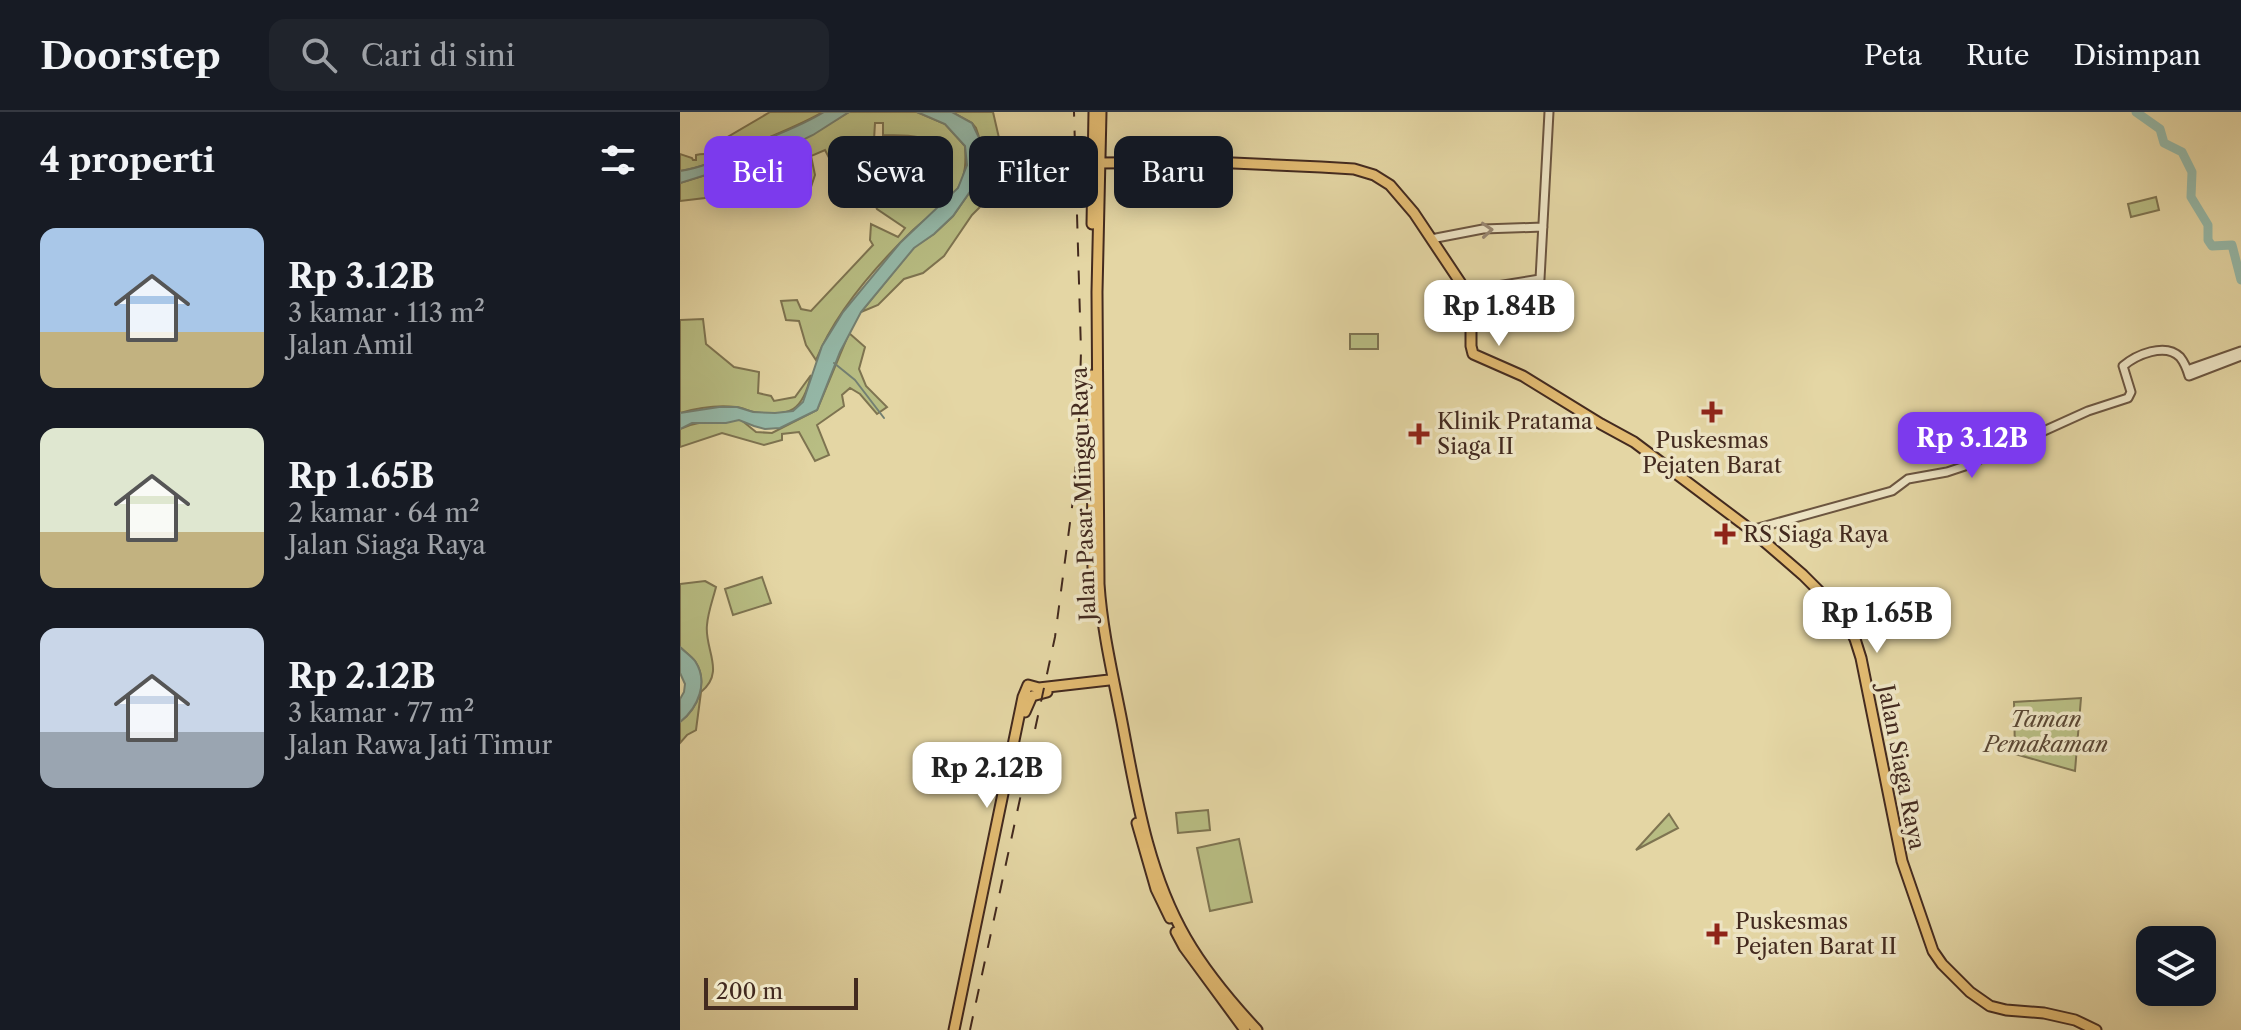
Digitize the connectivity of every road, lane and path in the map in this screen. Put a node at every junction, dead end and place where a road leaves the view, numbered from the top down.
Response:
1 (1094, 112) edge
2 (1101, 112) edge
3 (1549, 112) edge
4 (1102, 163) junction
5 (1543, 227) junction
6 (1431, 239) junction
7 (1466, 291) junction
8 (2241, 353) edge
9 (1751, 530) junction
10 (1109, 683) junction
11 (956, 1030) edge
12 (1245, 1030) edge
13 (1257, 1030) edge
14 (2096, 1030) edge

1 - 10 main road, Jalan Pasar Minggu Raya
2 - 4 main road, Jalan Pasar Minggu Raya
3 - 5 street
4 - 6 main road
4 - 13 main road, Jalan Pasar Minggu Raya
6 -> 5 street
5 - 7 street
6 - 7 main road
7 - 9 main road, Jalan Siaga Raya
8 - 9 street
9 - 14 main road, Jalan Siaga Raya
10 - 11 main road
10 - 12 main road, Jalan Pasar Minggu Raya

